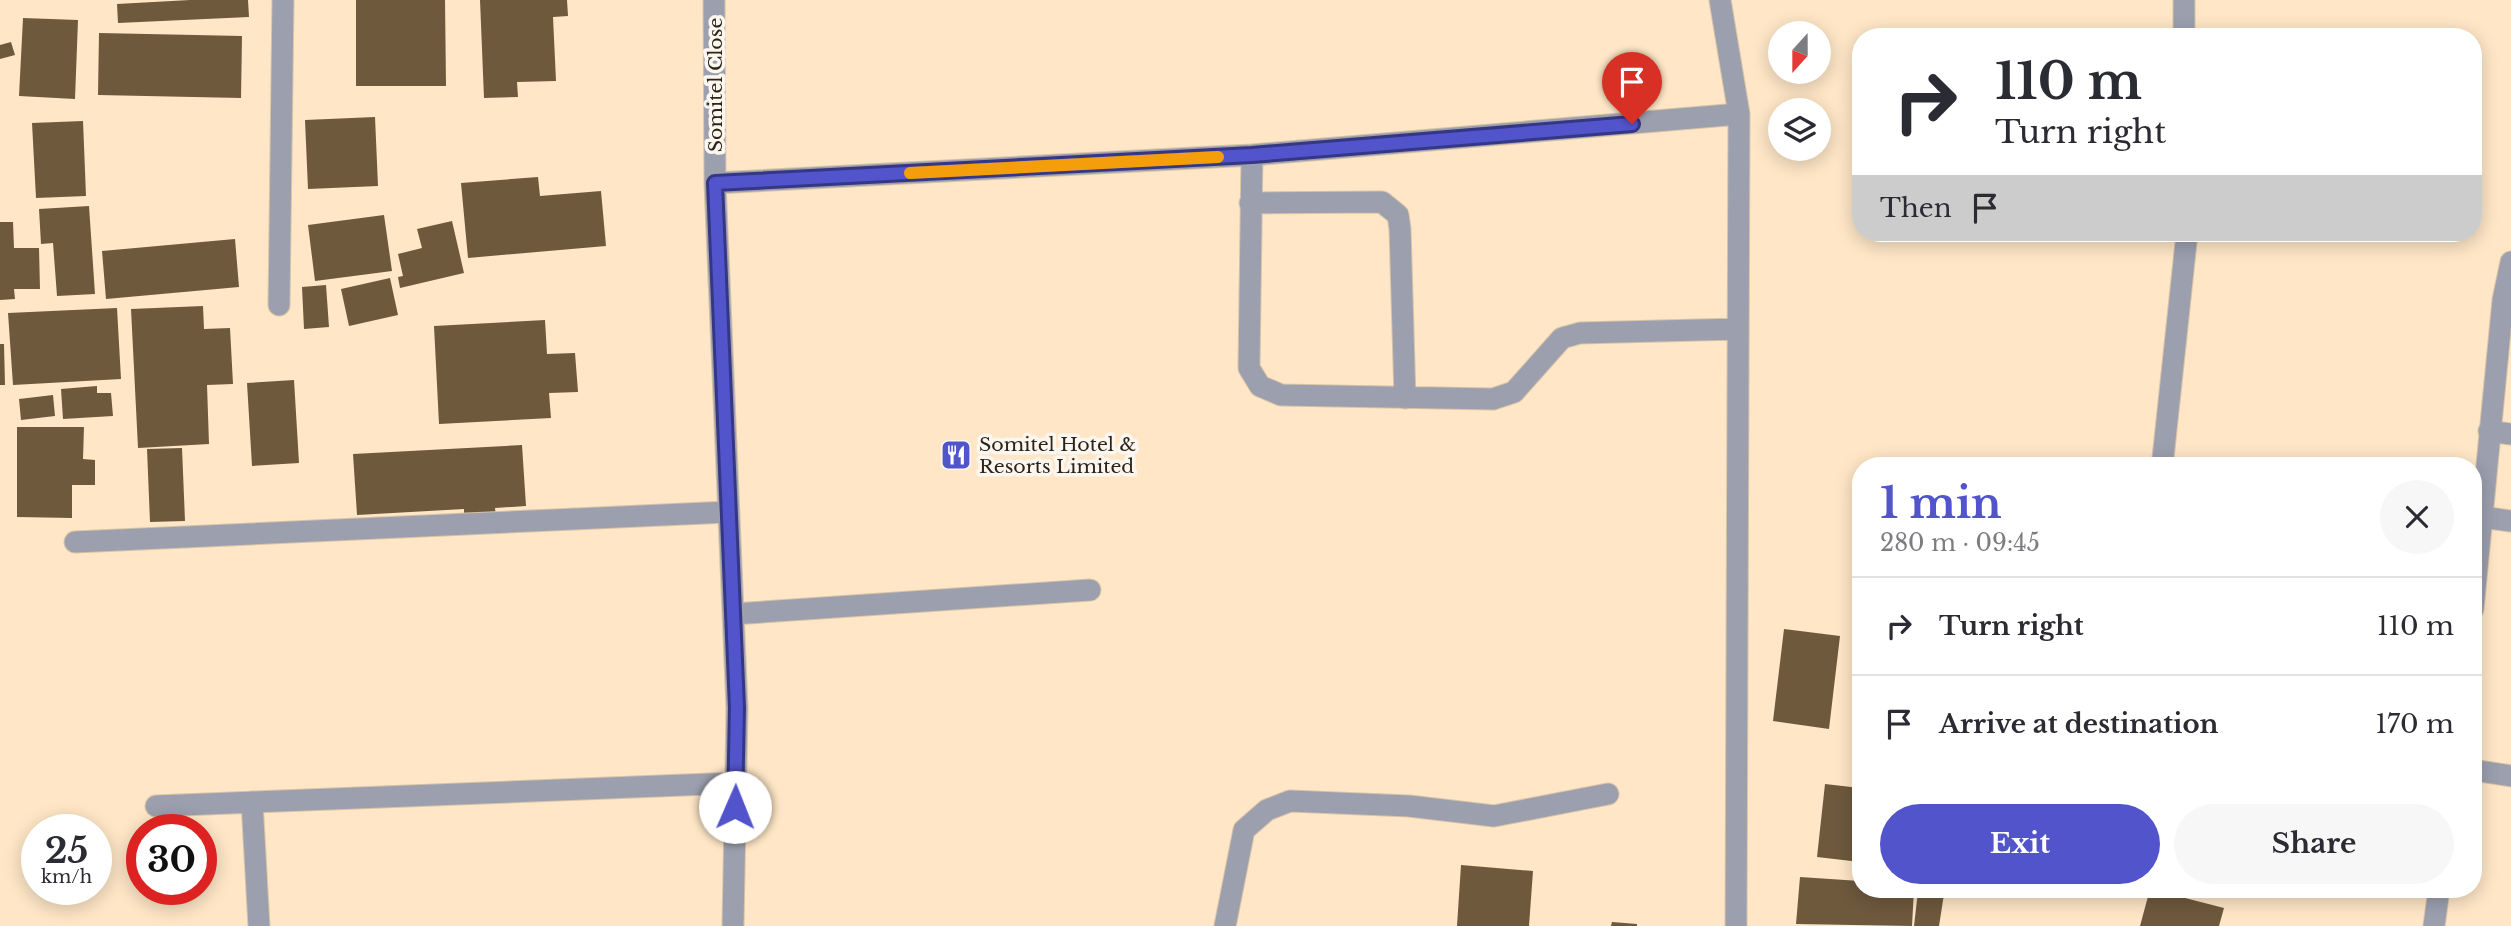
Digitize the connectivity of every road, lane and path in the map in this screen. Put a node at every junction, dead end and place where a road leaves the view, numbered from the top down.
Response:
1 (283, 0) edge
2 (714, 0) edge
3 (1720, 0) edge
4 (2184, 0) edge
5 (2184, 28) edge
6 (1739, 114) junction
7 (1252, 155) junction
8 (715, 183) junction
9 (1250, 203) junction
10 (2186, 242) edge
11 (2511, 262) edge
12 (2507, 300) edge
13 (279, 304) dead end
14 (1738, 329) junction
15 (1405, 398) junction
16 (2490, 431) junction
17 (2511, 434) edge
18 (2163, 457) edge
19 (728, 513) junction
20 (2482, 517) joint
21 (2511, 521) edge
22 (75, 541) dead end
23 (1090, 590) dead end
24 (733, 614) junction
25 (2482, 771) edge
26 (2511, 776) edge
27 (736, 783) junction
28 (1608, 794) dead end
29 (252, 802) junction
30 (156, 806) dead end
31 (2438, 898) edge
32 (259, 926) edge
33 (733, 926) edge
34 (1225, 926) edge
35 (1736, 926) edge
36 (2434, 926) edge

1 - 13 street
2 - 8 street, Somitel Close
3 - 6 street
4 - 5 street
6 - 7 street
6 - 14 street
7 - 8 street
7 - 9 street
8 - 19 street, Somitel Close
9 - 15 street
9 - 15 street
10 - 18 street
11 - 12 street
12 - 16 street
14 - 15 street
14 - 35 street
16 - 17 street
16 - 20 street
19 - 22 street
19 - 24 street, Somitel Close
20 - 21 street
23 - 24 street
24 - 27 street, Somitel Close
25 - 26 street
27 - 29 street
27 - 33 street, Somitel Close
28 - 34 street
29 - 30 street
29 - 32 street
31 - 36 street

